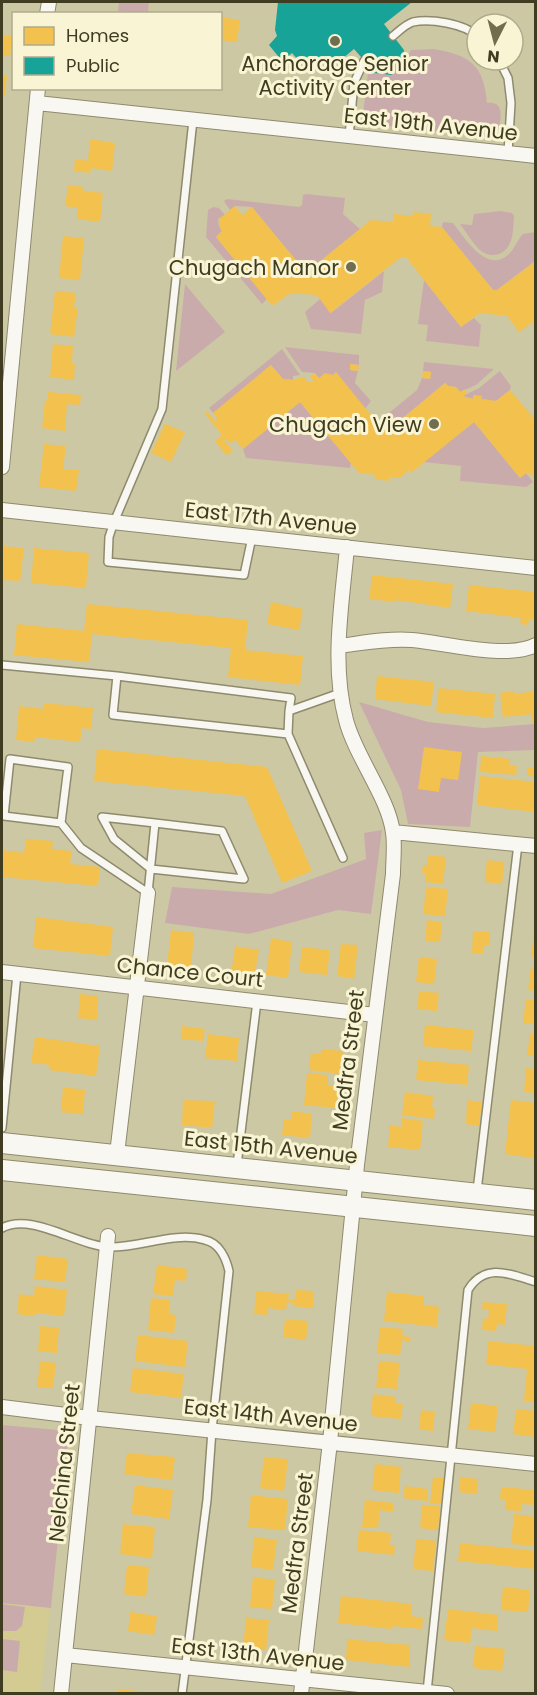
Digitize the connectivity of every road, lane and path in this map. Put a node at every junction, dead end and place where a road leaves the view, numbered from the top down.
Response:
1 (465, 29) edge
2 (393, 36) dead end
3 (364, 61) dead end
4 (505, 72) edge
5 (37, 96) edge
6 (193, 120) junction
7 (349, 136) junction
8 (508, 153) junction
9 (536, 156) edge
10 (2, 467) edge
11 (2, 510) edge
12 (114, 522) junction
13 (252, 537) junction
14 (347, 547) junction
15 (536, 568) edge
16 (536, 645) edge
17 (339, 646) junction
18 (2, 665) edge
19 (117, 676) junction
20 (340, 693) junction
21 (290, 711) junction
22 (288, 734) junction
23 (3, 817) edge
24 (61, 823) junction
25 (155, 824) junction
26 (393, 832) junction
27 (518, 844) junction
28 (536, 846) edge
29 (343, 858) dead end
30 (150, 869) junction
31 (148, 893) junction
32 (2, 972) edge
33 (17, 974) junction
34 (137, 987) junction
35 (257, 1001) junction
36 (375, 1015) junction
37 (2, 1128) edge
38 (2, 1143) edge
39 (117, 1154) junction
40 (236, 1168) junction
41 (2, 1170) edge
42 (355, 1181) junction
43 (477, 1193) junction
44 (536, 1200) edge
45 (353, 1207) junction
46 (536, 1226) edge
47 (2, 1228) edge
48 (108, 1242) junction
49 (536, 1282) edge
50 (2, 1407) edge
51 (90, 1418) junction
52 (212, 1430) junction
53 (330, 1442) junction
54 (451, 1455) junction
55 (536, 1464) edge
56 (65, 1655) junction
57 (184, 1667) junction
58 (302, 1687) edge
59 (427, 1693) edge
60 (61, 1694) edge
61 (182, 1694) edge
62 (447, 1694) edge

1 - 2 lane
3 - 7 lane
4 - 8 lane
5 - 6 street, East 19th Avenue
5 - 10 street
6 - 7 street, East 19th Avenue
6 - 12 lane
7 - 8 street, East 19th Avenue
8 - 9 street, East 19th Avenue
11 - 12 street, East 17th Avenue
12 - 13 street, East 17th Avenue
12 - 13 lane
13 - 14 street, East 17th Avenue
14 - 15 street, East 17th Avenue
14 - 17 street, Medfra Street
16 - 17 street
17 - 20 street, Medfra Street
18 - 19 lane
19 - 21 lane
19 - 22 lane
20 - 21 lane
20 - 26 street, Medfra Street
21 - 22 lane
22 - 29 lane
23 - 24 lane
23 - 24 lane
24 - 31 lane
25 - 30 lane
25 - 30 lane
25 - 30 lane
26 - 27 street
26 - 36 street, Medfra Street
27 - 28 street
27 - 43 lane
30 - 31 lane
31 - 34 street
32 - 33 street, Chance Court
33 - 34 street, Chance Court
33 - 37 lane
34 - 35 street, Chance Court
34 - 39 street
35 - 36 street, Chance Court
35 - 40 lane
36 - 42 street, Medfra Street
38 - 39 main road, East 15th Avenue
39 - 40 main road, East 15th Avenue
40 - 42 main road, East 15th Avenue
41 - 45 main road
42 - 43 main road, East 15th Avenue
42 - 45 street, Medfra Street
43 - 44 main road, East 15th Avenue
45 - 46 main road
45 - 53 street, Medfra Street
47 - 48 lane
48 - 51 street, Nelchina Street
48 - 52 lane
49 - 54 lane
50 - 51 street, East 14th Avenue
51 - 52 street, East 14th Avenue
51 - 56 street, Nelchina Street
52 - 53 street, East 14th Avenue
52 - 57 lane
53 - 54 street, East 14th Avenue
53 - 58 street, Medfra Street
54 - 55 street, East 14th Avenue
54 - 59 lane
56 - 57 street, East 13th Avenue
56 - 60 street, Nelchina Street
57 - 58 street, East 13th Avenue
57 - 61 lane
58 - 59 street, East 13th Avenue
59 - 62 street, East 13th Avenue

